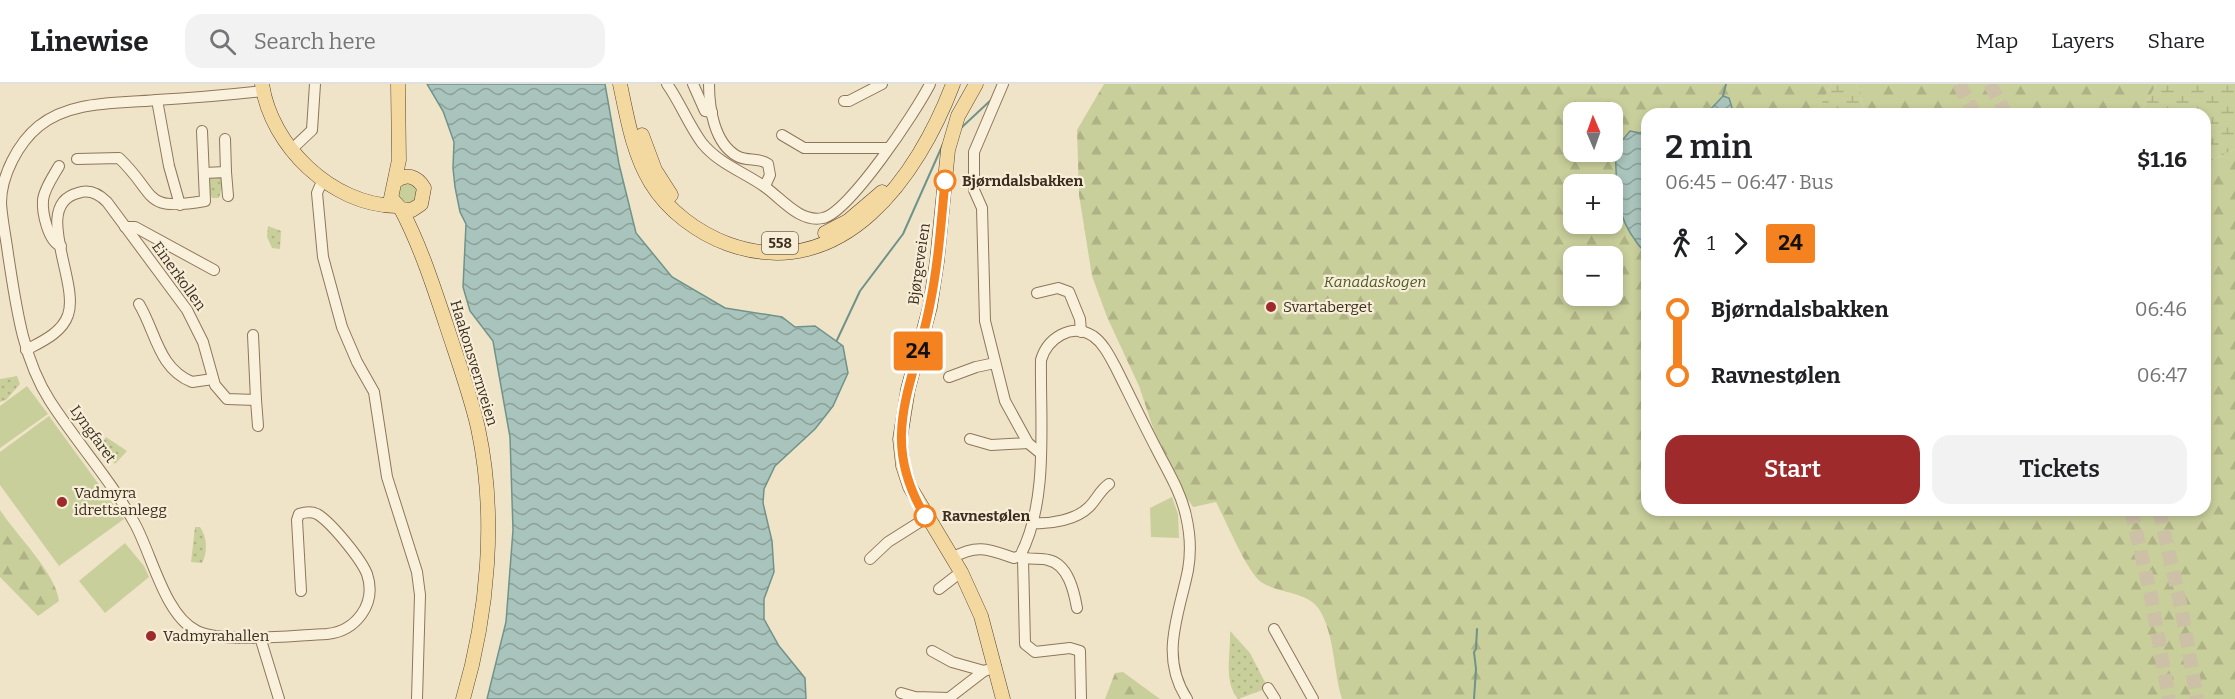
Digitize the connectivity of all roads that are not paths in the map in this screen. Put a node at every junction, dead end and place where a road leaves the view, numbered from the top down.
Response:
1 (315, 84) edge
2 (398, 84) edge
3 (620, 84) edge
4 (629, 84) edge
5 (667, 84) edge
6 (693, 84) edge
7 (709, 84) edge
8 (882, 84) edge
9 (930, 84) edge
10 (944, 84) edge
11 (953, 84) edge
12 (976, 84) edge
13 (1003, 84) edge
14 (263, 88) edge
15 (157, 100) junction
16 (844, 101) dead end
17 (712, 112) junction
18 (202, 131) dead end
19 (782, 135) dead end
20 (400, 137) junction
21 (225, 138) dead end
22 (888, 148) junction
23 (292, 150) junction
24 (77, 159) dead end
25 (59, 166) dead end
26 (226, 172) junction
27 (204, 173) junction
28 (322, 179) junction
29 (417, 179) junction
30 (394, 183) junction
31 (765, 186) junction
32 (342, 189) junction
33 (228, 196) dead end
34 (421, 204) junction
35 (180, 205) junction
36 (399, 207) junction
37 (125, 227) junction
38 (61, 246) junction
39 (422, 253) junction
40 (214, 270) dead end
41 (1037, 293) dead end
42 (139, 304) dead end
43 (1081, 332) junction
44 (253, 335) dead end
45 (26, 350) junction
46 (995, 363) junction
47 (949, 377) dead end
48 (213, 379) junction
49 (256, 400) junction
50 (258, 426) dead end
51 (970, 439) dead end
52 (1028, 443) junction
53 (1039, 453) junction
54 (1108, 484) dead end
55 (926, 518) junction
56 (1034, 523) junction
57 (1021, 557) junction
58 (952, 558) junction
59 (870, 559) dead end
60 (961, 572) junction
61 (939, 589) dead end
62 (301, 591) dead end
63 (1077, 608) dead end
64 (1274, 629) dead end
65 (260, 637) junction
66 (932, 651) dead end
67 (990, 669) junction
68 (1268, 688) dead end
69 (901, 693) dead end
70 (279, 699) edge
71 (417, 699) edge
72 (463, 699) edge
73 (1004, 699) edge
74 (1081, 699) edge
75 (1187, 699) edge
76 (1275, 699) edge
77 (1313, 699) edge

1 - 23 street
2 - 20 main road
3 - 11 main road, 558
4 - 10 main road, 558
5 - 31 street
6 - 17 street
7 - 17 street
8 - 16 street
9 - 22 street
12 - 55 main road, Bjørgeveien
13 - 46 street
14 - 15 street, Lyngfaret
14 - 23 main road
15 - 35 street
15 - 45 street, Lyngfaret
17 - 31 street
18 - 27 street
19 - 22 street
20 - 29 main road
20 - 30 main road
21 - 26 street
22 - 31 street
23 - 28 main road
24 - 35 street
25 - 38 street, Einerkollen
26 - 27 street
26 - 33 street
27 - 35 street
28 - 32 main road
28 - 71 street
29 - 30 main road
29 - 34 main road
30 - 32 main road
30 - 36 main road
32 - 36 main road
34 - 36 main road
34 - 39 main road, Haakonsvernveien
36 - 39 main road, Haakonsvernveien
37 - 38 street, Einerkollen
37 - 40 street, Einerkollen
37 - 48 street, Einerkollen
38 - 45 street, Einerkollen
39 - 72 main road, Haakonsvernveien
41 - 43 street
42 - 48 street
43 - 53 street
43 - 75 street
44 - 49 street
45 - 65 street, Lyngfaret
46 - 47 street
46 - 52 street
48 - 49 street
49 - 50 street
51 - 52 street
52 - 53 street
53 - 56 street
54 - 56 street
55 - 58 main road, Bjørgeveien
55 - 59 street
56 - 57 street
57 - 58 street
57 - 63 street
57 - 74 street
58 - 60 main road, Bjørgeveien
60 - 61 street
60 - 67 main road, Bjørgeveien
62 - 65 street, Lyngfaret
64 - 77 street
65 - 70 street
66 - 67 street
67 - 69 street
67 - 73 main road, Bjørgeveien
68 - 76 street

